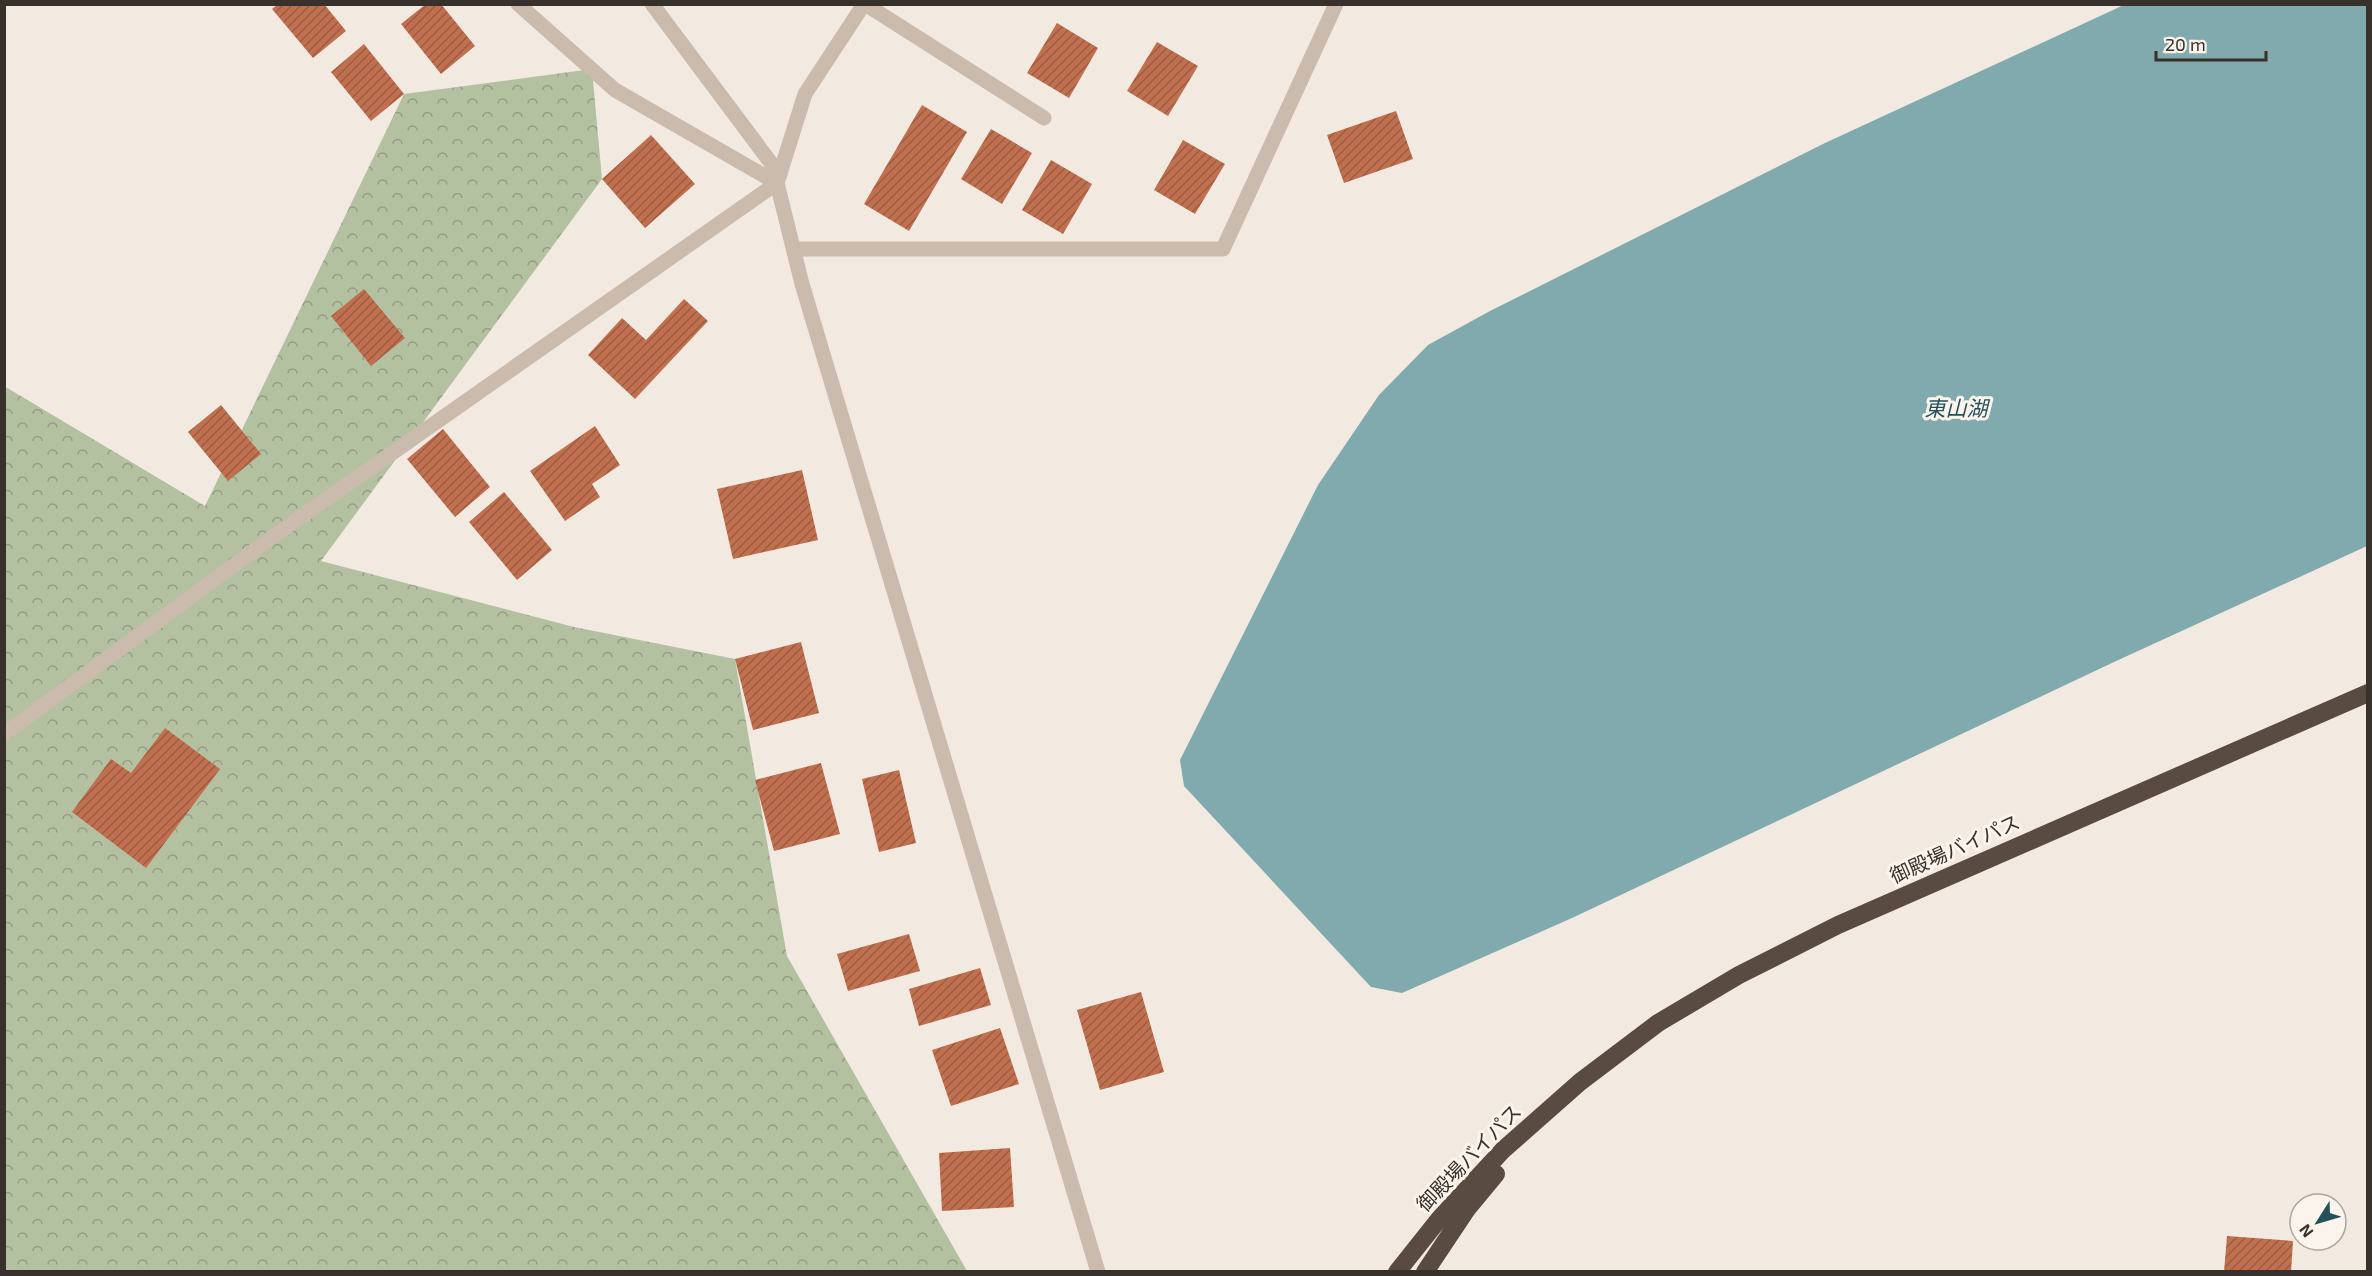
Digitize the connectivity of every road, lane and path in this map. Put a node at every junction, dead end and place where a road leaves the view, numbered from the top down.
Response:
1 (519, 4) edge
2 (652, 4) edge
3 (864, 4) edge
4 (1336, 4) edge
5 (1044, 118) dead end
6 (778, 179) junction
7 (794, 249) junction
8 (2367, 693) edge
9 (4, 734) edge
10 (1580, 1082) junction
11 (1098, 1272) edge
12 (1396, 1272) edge
13 (1425, 1272) edge

1 - 6 street
2 - 6 street
3 - 5 street
3 - 6 street
4 - 7 street
6 - 7 street
6 - 9 street
7 - 11 street
8 - 10 highway, 御殿場バイパス
10 - 12 highway, 御殿場バイパス
10 - 13 highway, 御殿場バイパス

